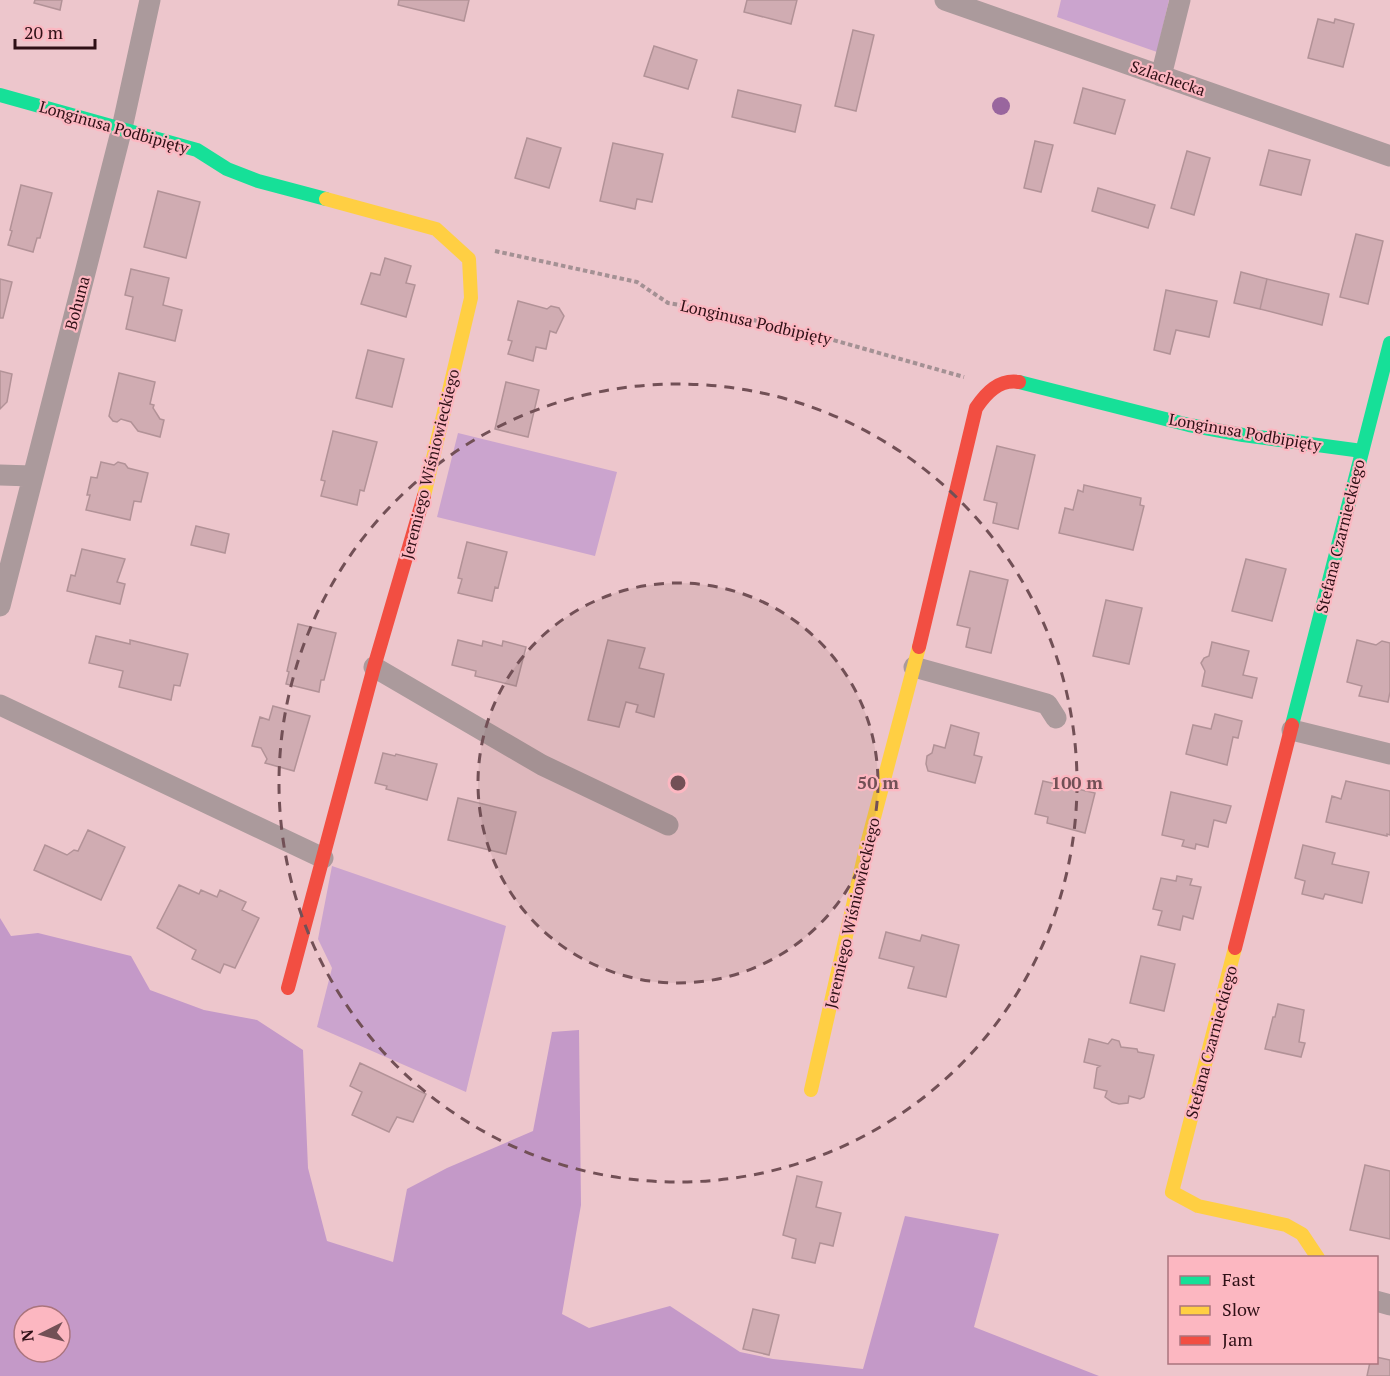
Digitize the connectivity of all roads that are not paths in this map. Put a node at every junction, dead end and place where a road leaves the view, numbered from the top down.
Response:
1 (150, 0) edge
2 (945, 0) edge
3 (1180, 0) edge
4 (1161, 76) junction
5 (0, 95) edge
6 (122, 128) junction
7 (1390, 156) edge
8 (469, 259) joint
9 (1390, 343) edge
10 (996, 386) joint
11 (1362, 451) junction
12 (0, 475) edge
13 (32, 476) junction
14 (0, 606) edge
15 (374, 667) junction
16 (914, 667) junction
17 (0, 705) edge
18 (1056, 718) dead end
19 (1292, 730) junction
20 (1390, 754) edge
21 (669, 825) dead end
22 (323, 858) junction
23 (288, 988) dead end
24 (811, 1090) dead end
25 (1317, 1256) edge

1 - 6 street, Bohuna
2 - 4 street, Szlachecka
3 - 4 street
4 - 7 street, Szlachecka
5 - 6 street, Longinusa Podbipięty
6 - 8 street, Longinusa Podbipięty
6 - 13 street, Bohuna
8 - 15 street, Jeremiego Wiśniowieckiego
9 - 11 street, Stefana Czarnieckiego
10 - 11 street, Longinusa Podbipięty
10 - 16 street, Jeremiego Wiśniowieckiego
11 - 19 street, Stefana Czarnieckiego
12 - 13 street
13 - 14 street, Bohuna
15 - 21 street
15 - 22 street, Jeremiego Wiśniowieckiego
16 - 18 street
16 - 24 street, Jeremiego Wiśniowieckiego
17 - 22 street
19 - 20 street
19 - 25 street, Stefana Czarnieckiego
22 - 23 street, Jeremiego Wiśniowieckiego

